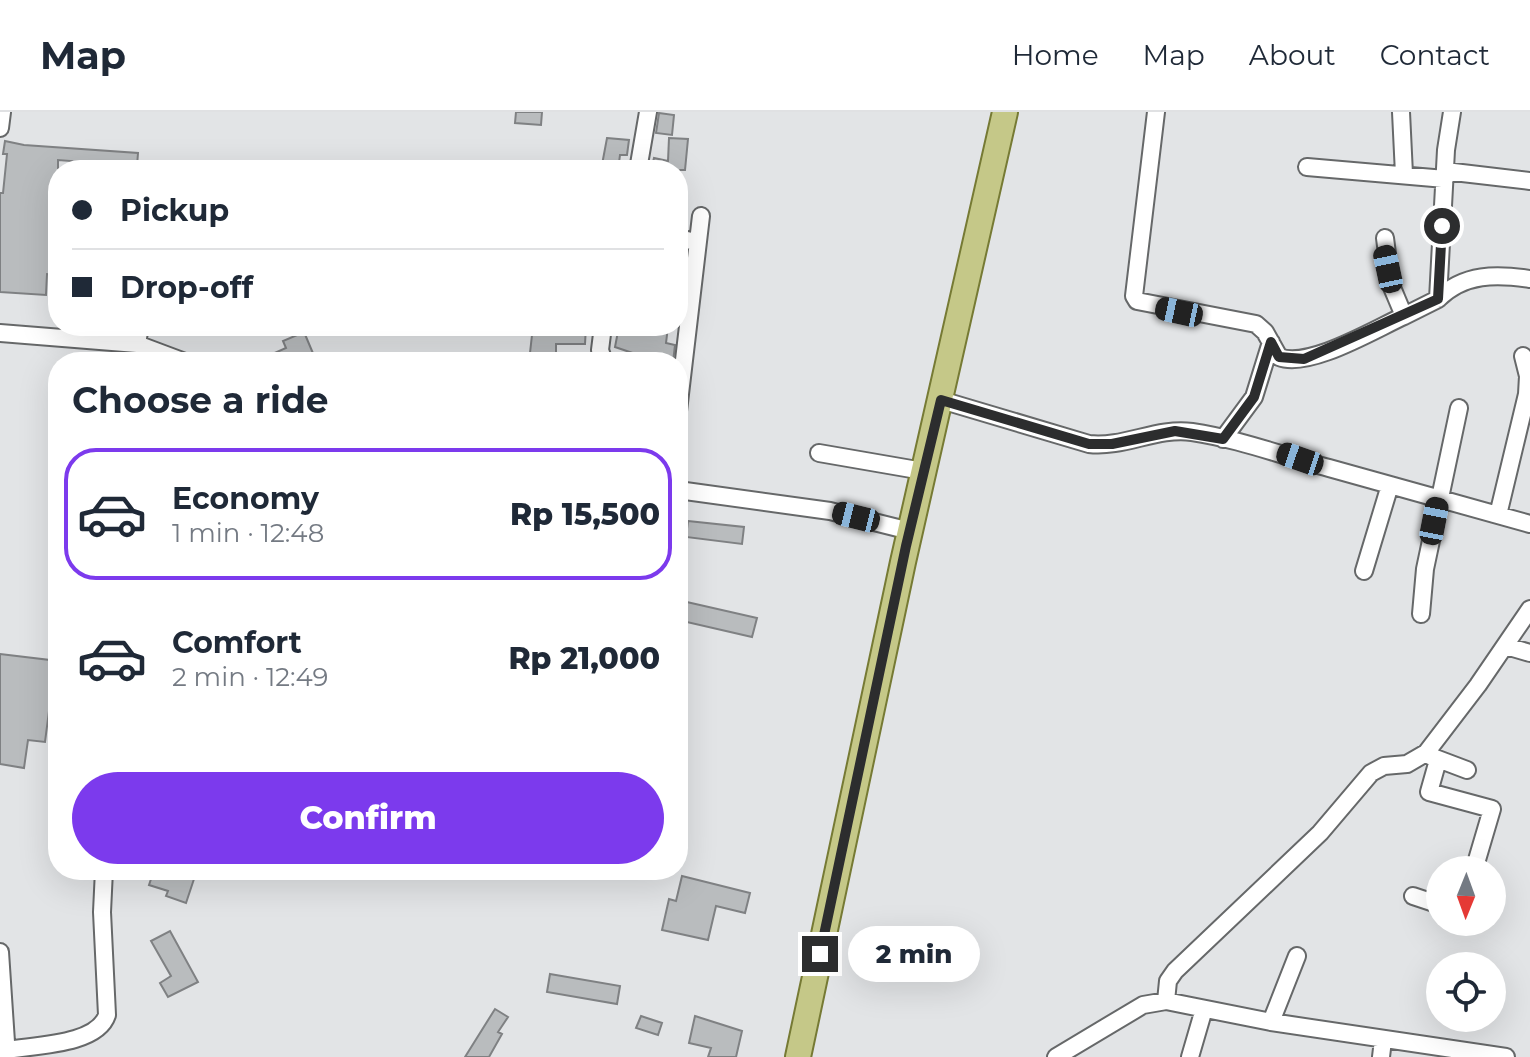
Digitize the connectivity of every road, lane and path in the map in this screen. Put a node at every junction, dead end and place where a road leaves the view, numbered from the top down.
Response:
1 (2, 112) edge
2 (648, 112) edge
3 (1005, 112) edge
4 (1156, 112) edge
5 (1401, 112) edge
6 (1452, 112) edge
7 (0, 128) edge
8 (640, 160) edge
9 (1307, 167) dead end
10 (1404, 174) junction
11 (1445, 175) junction
12 (1530, 181) edge
13 (701, 216) dead end
14 (1385, 238) dead end
15 (688, 240) edge
16 (696, 242) junction
17 (1530, 279) edge
18 (1438, 299) junction
19 (688, 306) edge
20 (1404, 316) junction
21 (0, 333) edge
22 (138, 336) edge
23 (1271, 342) junction
24 (137, 344) junction
25 (158, 352) edge
26 (1523, 356) dead end
27 (941, 400) junction
28 (1459, 408) dead end
29 (1223, 439) junction
30 (819, 453) dead end
31 (923, 471) junction
32 (1390, 485) junction
33 (688, 491) edge
34 (1439, 497) junction
35 (1498, 515) junction
36 (1530, 524) edge
37 (910, 531) junction
38 (1364, 571) dead end
39 (1530, 609) edge
40 (1421, 614) dead end
41 (1506, 646) junction
42 (1530, 653) edge
43 (1432, 756) junction
44 (1467, 770) dead end
45 (1478, 856) edge
46 (104, 880) edge
47 (1413, 896) dead end
48 (1426, 900) edge
49 (0, 952) edge
50 (1297, 956) dead end
51 (1166, 1001) junction
52 (1204, 1009) junction
53 (1271, 1022) junction
54 (1383, 1040) junction
55 (7, 1054) edge
56 (1450, 1054) edge
57 (798, 1057) edge
58 (1056, 1057) edge
59 (1190, 1057) edge
60 (1381, 1057) edge
61 (1506, 1057) edge

1 - 7 street
2 - 8 street
3 - 27 main road
4 - 23 street
5 - 10 street
6 - 11 street
9 - 10 street
10 - 11 street
11 - 12 street
11 - 18 street
13 - 16 street
14 - 20 street
15 - 16 street
16 - 19 street
17 - 18 street
18 - 20 street
20 - 23 street
21 - 24 street
22 - 24 street
23 - 29 street
24 - 25 street
26 - 35 street
27 - 29 street
27 - 31 main road
28 - 34 street
29 - 32 street
30 - 31 street
31 - 37 main road
32 - 34 street
32 - 38 street
33 - 37 street
34 - 35 street
34 - 40 street
35 - 36 street
37 - 57 main road
39 - 41 street
41 - 42 street
41 - 43 street
43 - 44 street
43 - 45 street
43 - 51 street
46 - 55 street
47 - 48 street
49 - 55 street
50 - 53 street
51 - 52 street
51 - 58 street
52 - 53 street
52 - 59 street
53 - 54 street
54 - 56 street
54 - 60 street
56 - 61 street

